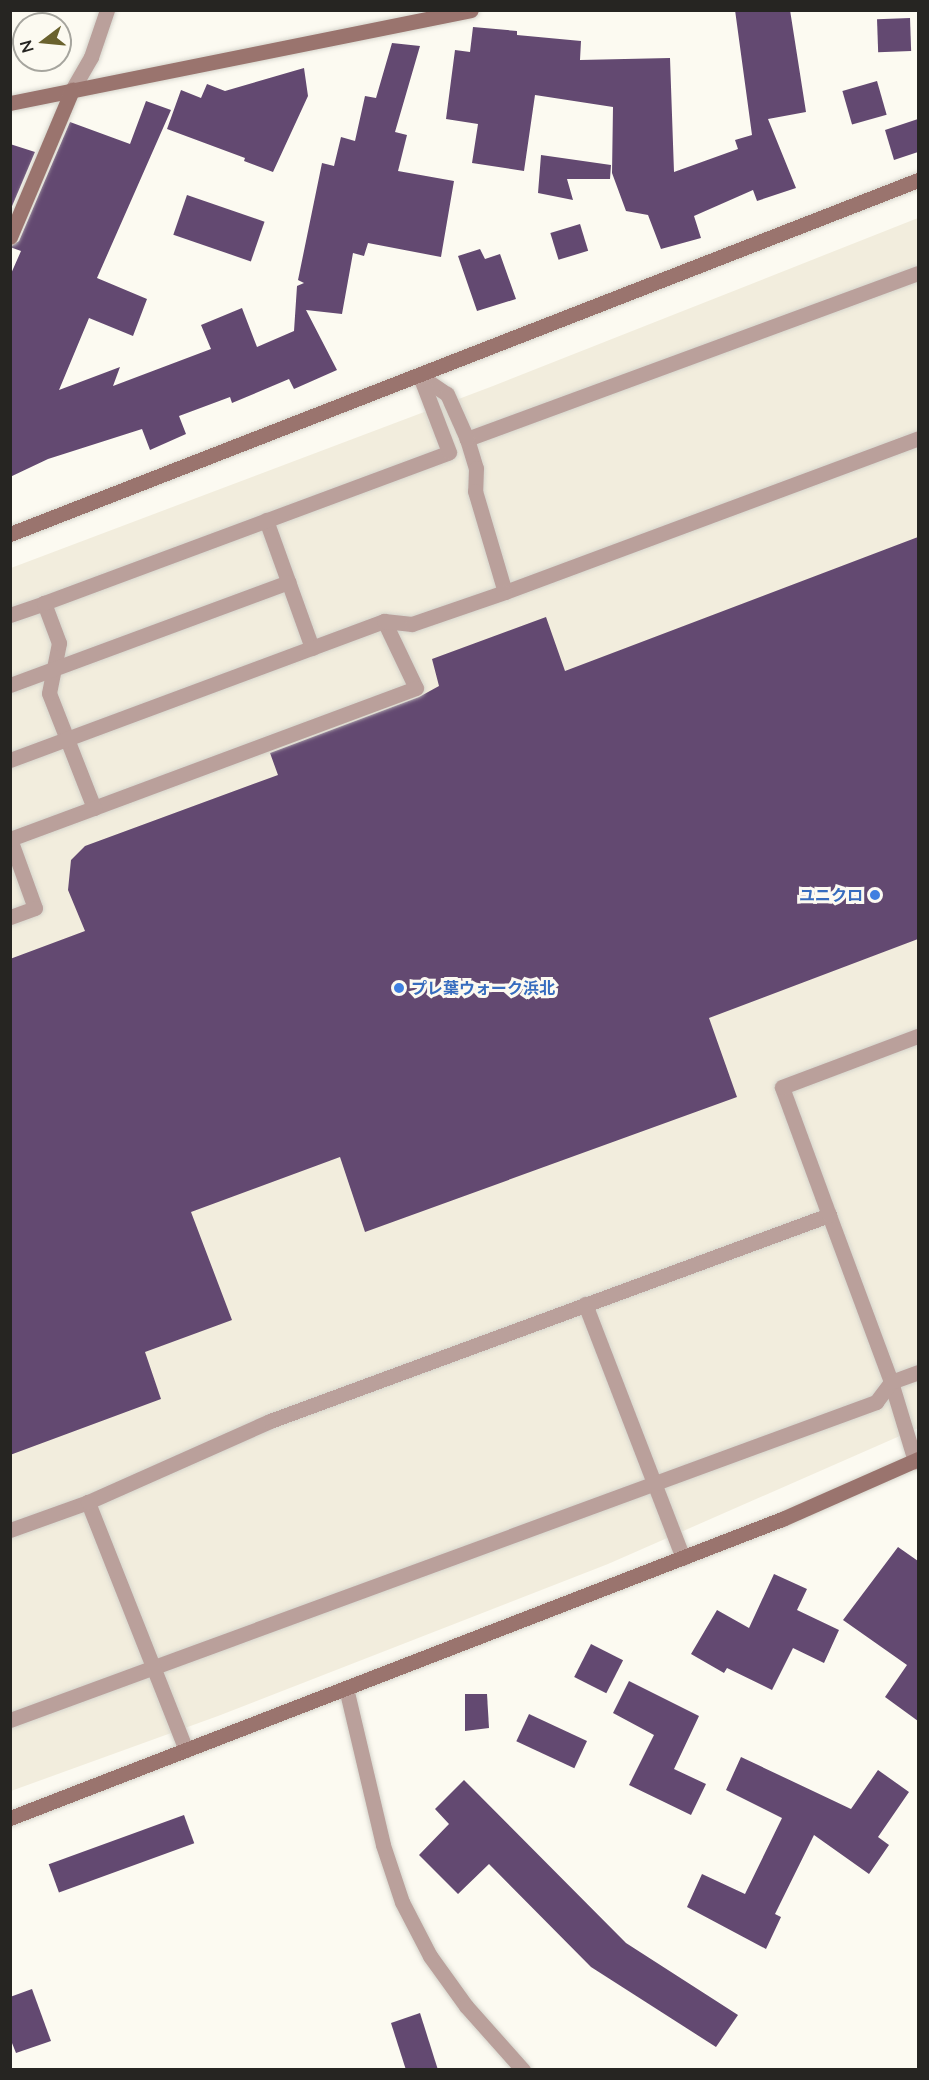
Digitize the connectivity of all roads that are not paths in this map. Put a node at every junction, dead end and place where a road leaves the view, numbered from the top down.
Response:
1 (107, 10) edge
2 (471, 10) edge
3 (453, 12) edge
4 (72, 90) junction
5 (10, 103) edge
6 (918, 180) edge
7 (10, 237) edge
8 (918, 273) edge
9 (420, 376) junction
10 (918, 438) edge
11 (467, 439) junction
12 (266, 520) junction
13 (10, 534) edge
14 (289, 582) junction
15 (505, 592) junction
16 (44, 603) junction
17 (10, 615) edge
18 (384, 621) junction
19 (312, 648) junction
20 (53, 669) junction
21 (10, 685) edge
22 (67, 739) junction
23 (10, 760) edge
24 (94, 808) junction
25 (10, 839) edge
26 (10, 917) edge
27 (918, 1036) edge
28 (829, 1215) junction
29 (585, 1304) junction
30 (918, 1372) edge
31 (891, 1382) junction
32 (917, 1460) edge
33 (655, 1484) junction
34 (88, 1502) junction
35 (10, 1530) edge
36 (683, 1558) junction
37 (153, 1667) junction
38 (346, 1688) junction
39 (10, 1720) edge
40 (186, 1750) junction
41 (10, 1818) edge
42 (524, 2070) edge

1 - 4 street
2 - 3 street
3 - 4 street
4 - 5 street
4 - 7 street
6 - 9 street
8 - 11 street
9 - 11 street
9 - 12 street
9 - 13 street
10 - 15 street
11 - 15 street
12 - 14 street
12 - 16 street
14 - 19 street
14 - 20 street
15 - 18 street
16 - 17 street
16 - 20 street
18 - 19 street
18 - 24 street
19 - 22 street
20 - 21 street
20 - 22 street
22 - 23 street
22 - 24 street
24 - 25 street
25 - 26 street
27 - 28 street
28 - 29 street
28 - 31 street
29 - 33 street
29 - 34 street
30 - 31 street
31 - 32 street
31 - 33 street
32 - 36 street
33 - 36 street
33 - 37 street
34 - 35 street
34 - 37 street
36 - 38 street
37 - 39 street
37 - 40 street
38 - 40 street
38 - 42 street
40 - 41 street

